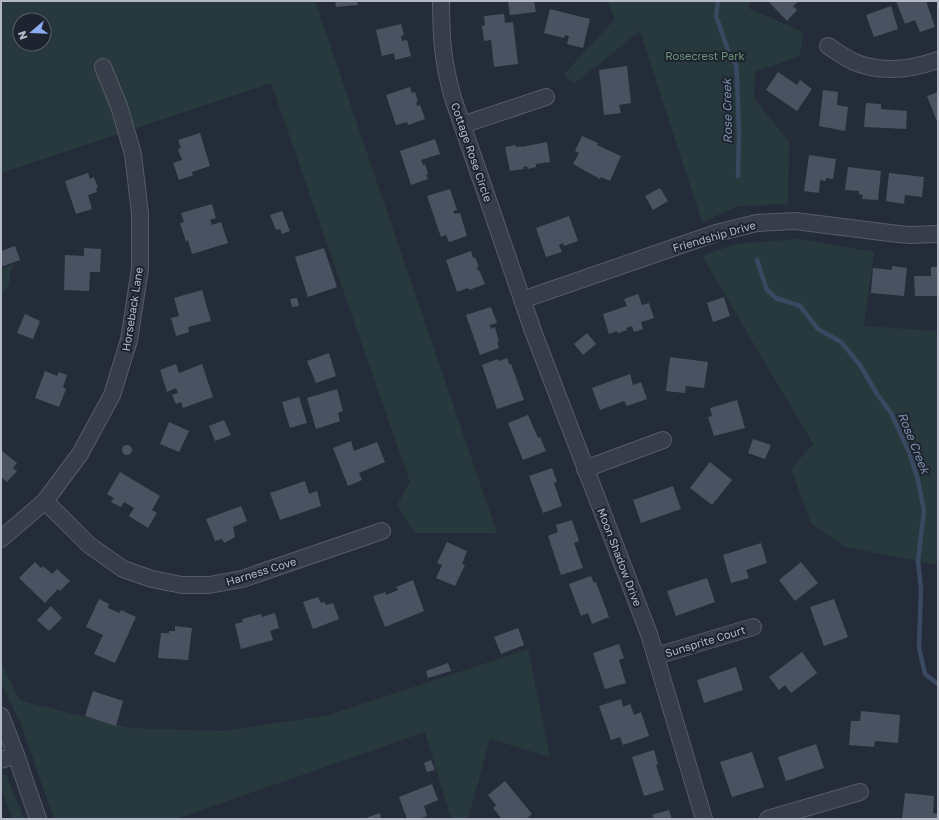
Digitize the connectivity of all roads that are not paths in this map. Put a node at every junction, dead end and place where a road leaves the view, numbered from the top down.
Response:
1 (441, 1) edge
2 (828, 46) dead end
3 (938, 60) edge
4 (103, 67) dead end
5 (546, 97) dead end
6 (462, 125) junction
7 (938, 234) edge
8 (522, 300) junction
9 (663, 440) dead end
10 (585, 469) junction
11 (45, 501) junction
12 (382, 531) dead end
13 (1, 539) edge
14 (753, 626) dead end
15 (656, 656) junction
16 (1, 716) edge
17 (16, 755) junction
18 (1, 760) edge
19 (860, 792) dead end
20 (38, 819) edge
21 (704, 819) edge
22 (768, 819) edge

1 - 6 street, Cottage Rose Circle
2 - 3 street
4 - 11 street, Horseback Lane
5 - 6 street
6 - 8 street, Cottage Rose Circle
7 - 8 street, Friendship Drive
8 - 10 street, Moon Shadow Drive
9 - 10 street
10 - 15 street, Moon Shadow Drive
11 - 12 street, Harness Cove
11 - 13 street, Horseback Lane
14 - 15 street, Sunsprite Court
15 - 21 street, Moon Shadow Drive
16 - 17 street
17 - 18 street
17 - 20 street
19 - 22 street

